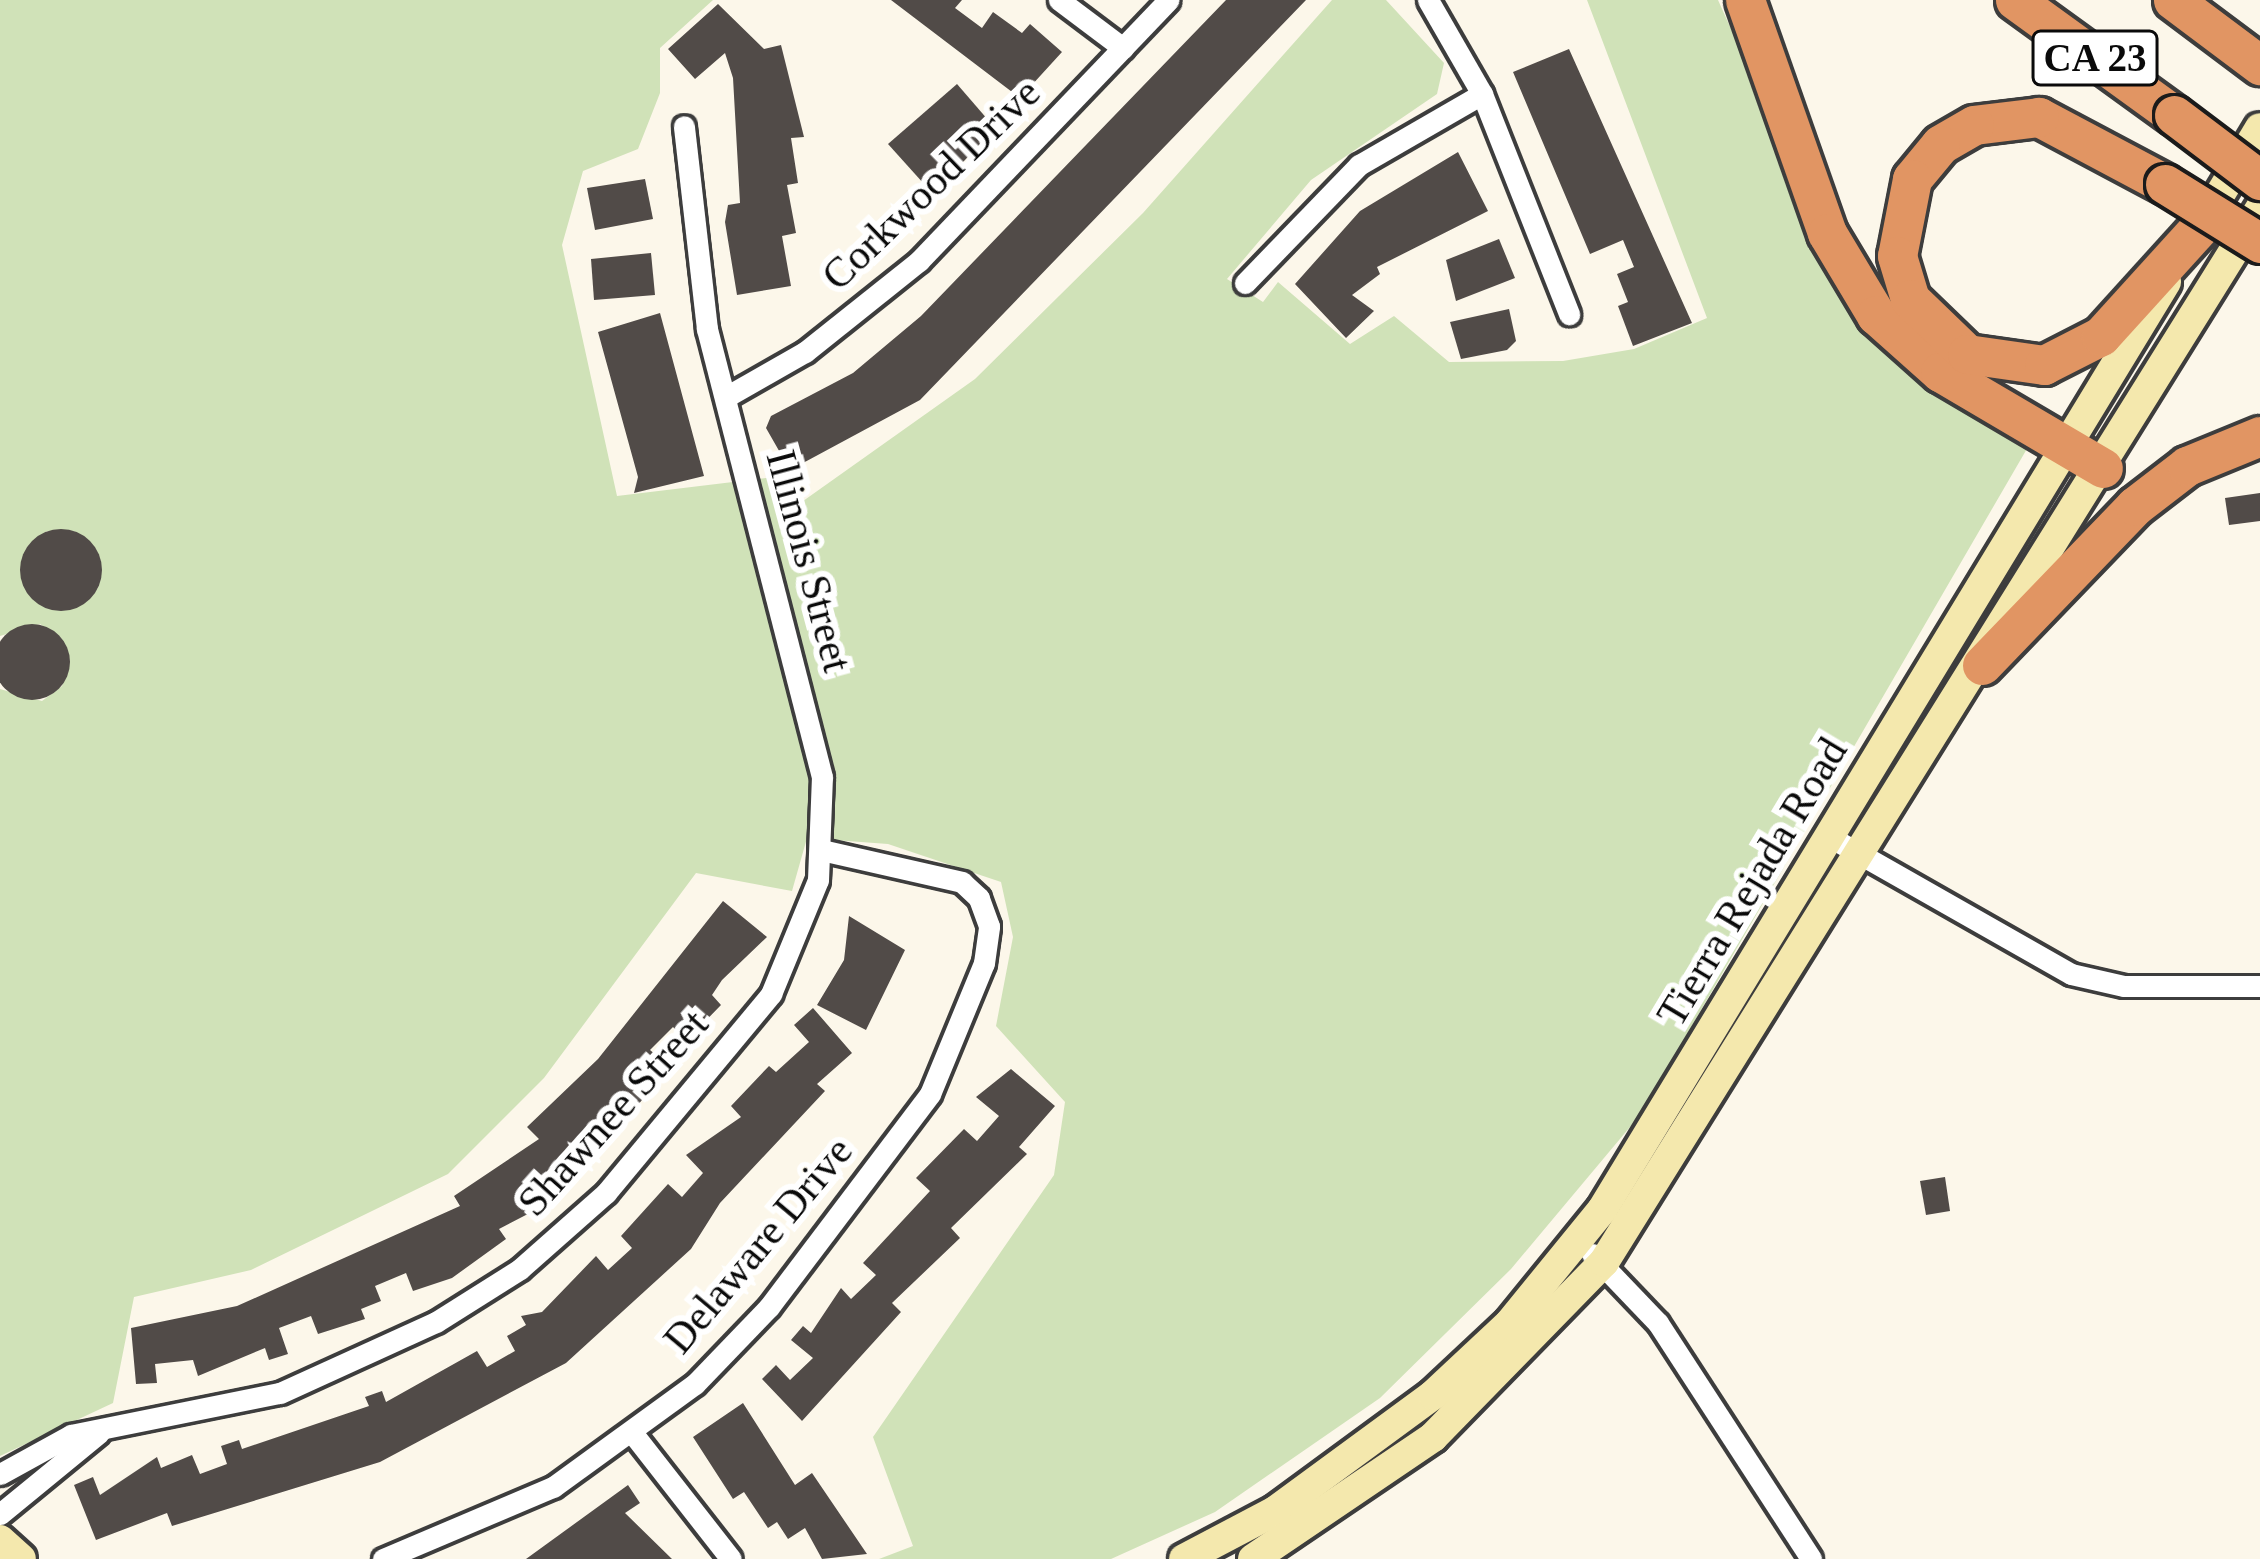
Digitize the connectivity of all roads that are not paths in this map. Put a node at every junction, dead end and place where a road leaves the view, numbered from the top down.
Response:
1 (1059, 0) edge
2 (1168, 0) edge
3 (1428, 0) edge
4 (1744, 0) edge
5 (2015, 0) edge
6 (2173, 0) edge
7 (2189, 0) edge
8 (2253, 45) edge
9 (1124, 49) junction
10 (1482, 94) junction
11 (684, 126) dead end
12 (2260, 128) edge
13 (2260, 180) edge
14 (2260, 209) edge
15 (2199, 229) junction
16 (2260, 243) edge
17 (1245, 283) dead end
18 (1569, 314) dead end
19 (726, 397) junction
20 (2260, 436) edge
21 (2065, 448) junction
22 (2103, 468) junction
23 (1982, 664) junction
24 (1830, 837) junction
25 (821, 850) junction
26 (1863, 856) junction
27 (2260, 986) edge
28 (1576, 1242) junction
29 (1604, 1262) junction
30 (99, 1433) junction
31 (634, 1435) junction
32 (0, 1474) edge
33 (0, 1514) edge
34 (0, 1540) edge
35 (21, 1559) edge
36 (383, 1559) edge
37 (731, 1559) edge
38 (1184, 1559) edge
39 (1253, 1559) edge
40 (1811, 1559) edge

1 - 9 street
2 - 9 street, Corkwood Drive
3 - 10 street
4 - 21 highway
5 - 13 highway, CA 23, bridge
6 - 8 highway, CA 23
7 - 8 highway
9 - 19 street, Corkwood Drive
10 - 17 street
10 - 18 street
11 - 19 street, Illinois Street
12 - 15 main road, Tierra Rejada Road
14 - 22 main road, Tierra Rejada Road
15 - 16 highway, bridge
15 - 21 main road, Tierra Rejada Road
19 - 25 street, Illinois Street
20 - 23 highway
21 - 22 highway
21 - 24 main road, Tierra Rejada Road
22 - 23 main road, Tierra Rejada Road
23 - 26 main road, Tierra Rejada Road
24 - 26 street
24 - 28 main road, Tierra Rejada Road
25 - 30 street, Shawnee Street
25 - 31 street, Delaware Drive
26 - 27 street
26 - 29 main road, Tierra Rejada Road
28 - 29 street
28 - 38 main road, Tierra Rejada Road
29 - 39 main road, Tierra Rejada Road
29 - 40 street
30 - 32 street, Shawnee Street
30 - 33 street, Shawnee Street
31 - 36 street, Delaware Drive
31 - 37 street
34 - 35 main road

